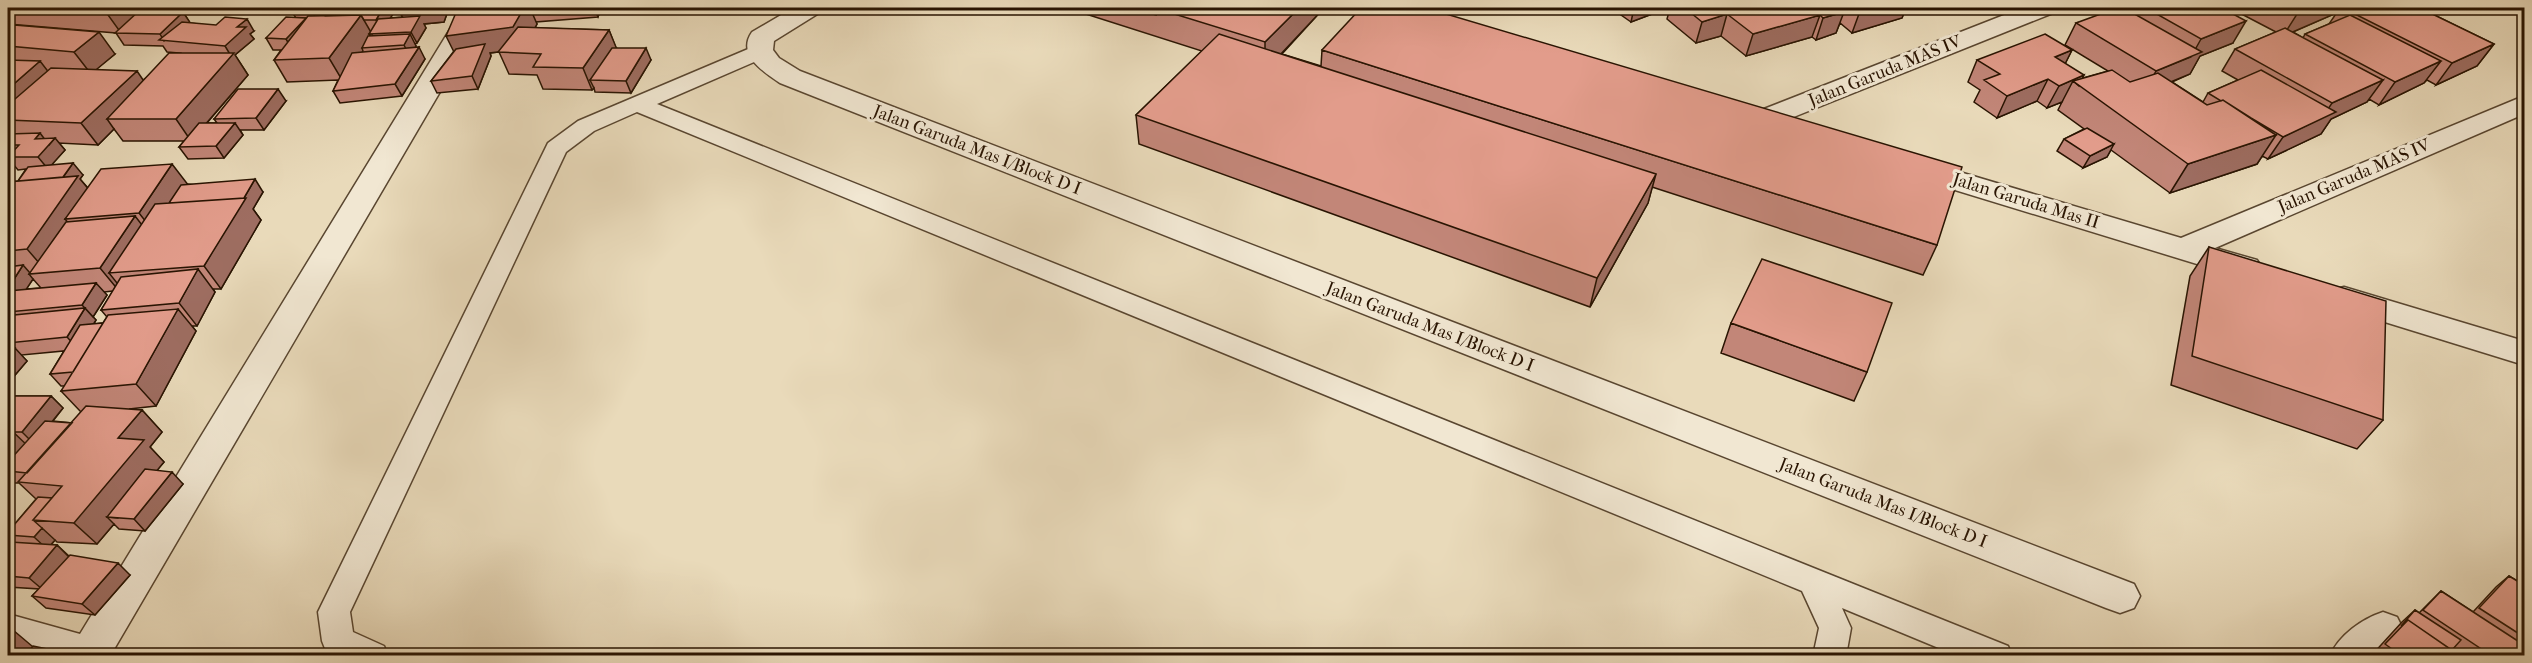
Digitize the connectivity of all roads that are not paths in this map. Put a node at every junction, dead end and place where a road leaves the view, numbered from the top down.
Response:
1 (476, 8) edge
2 (783, 8) edge
3 (810, 8) edge
4 (2044, 8) edge
5 (761, 44) junction
6 (637, 104) junction
7 (2524, 104) edge
8 (1806, 134) edge
9 (1886, 159) edge
10 (2183, 249) junction
11 (2274, 276) edge
12 (2320, 290) edge
13 (2524, 353) edge
14 (1813, 582) junction
15 (2120, 596) dead end
16 (2383, 629) dead end
17 (8, 631) edge
18 (93, 655) edge
19 (372, 656) edge
20 (1829, 656) edge
21 (1996, 656) edge
22 (2350, 656) edge

1 - 18 street
2 - 5 street
3 - 5 street
4 - 8 street, Jalan Garuda MAS IV
5 - 6 lane
5 - 15 street, Jalan Garuda Mas I/Block D I
6 - 14 lane
6 - 19 lane
7 - 10 street, Jalan Garuda MAS IV
9 - 10 street, Jalan Garuda Mas II
10 - 11 street, Jalan Garuda Mas II
12 - 13 street
14 - 20 lane
14 - 21 lane
16 - 22 street
17 - 18 street

